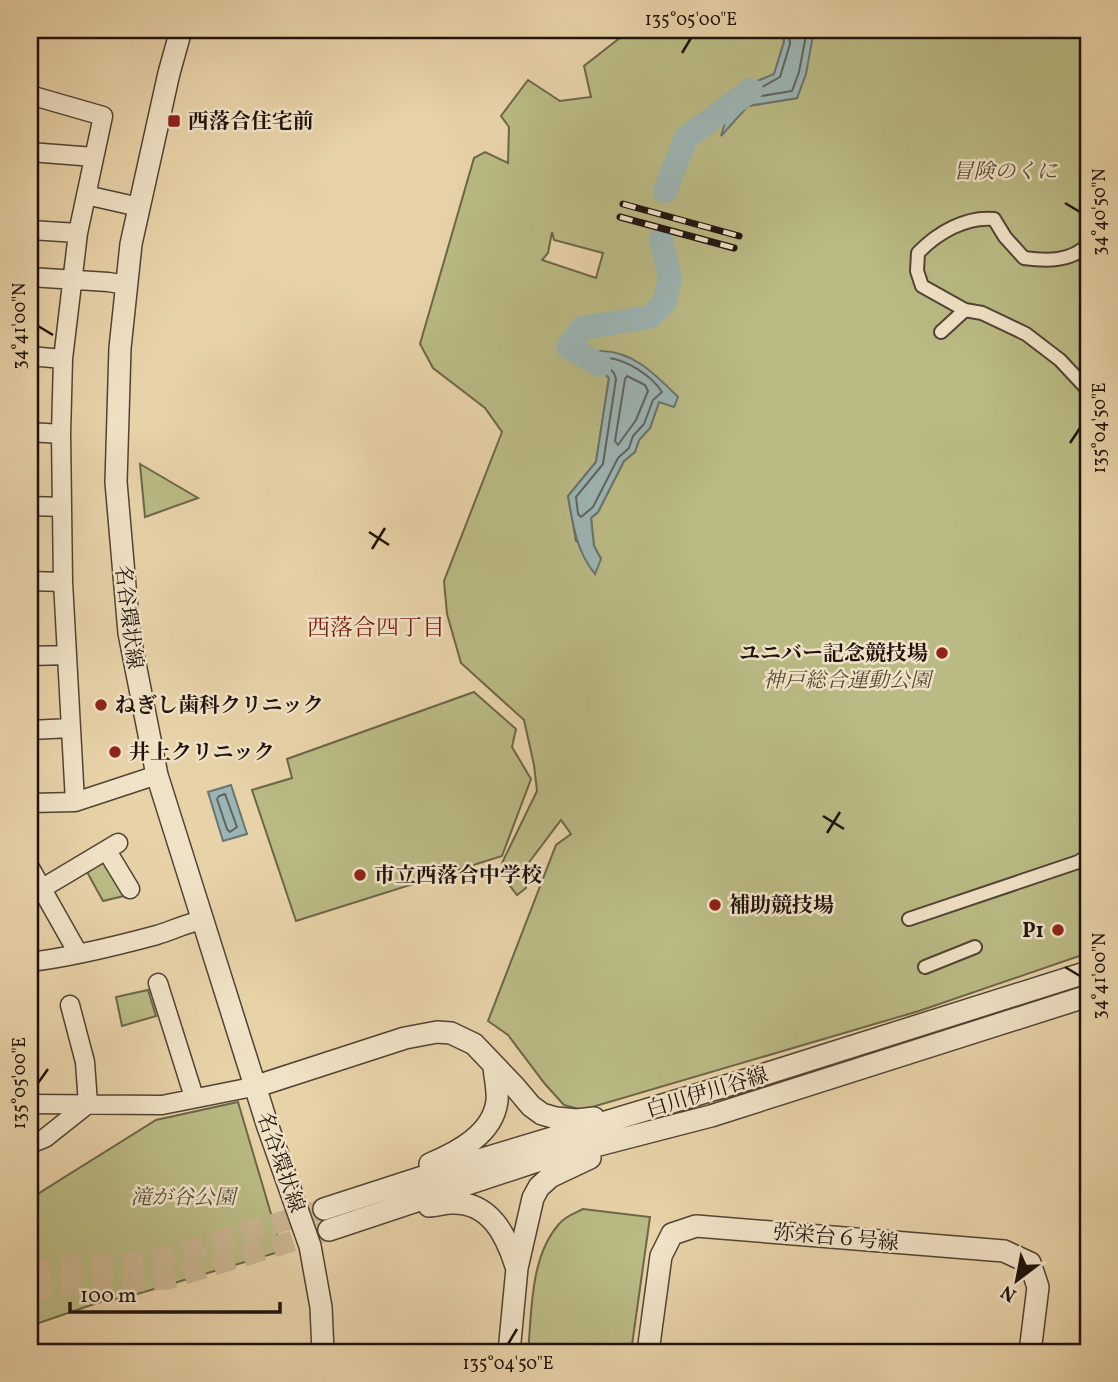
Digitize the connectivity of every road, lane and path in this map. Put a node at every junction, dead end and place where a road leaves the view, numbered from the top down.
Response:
1 (181, 30) edge
2 (30, 95) edge
3 (30, 152) edge
4 (94, 157) junction
5 (86, 195) junction
6 (139, 207) junction
7 (30, 230) edge
8 (78, 233) junction
9 (1088, 244) edge
10 (30, 277) edge
11 (71, 280) junction
12 (127, 285) junction
13 (965, 310) junction
14 (941, 332) dead end
15 (30, 356) edge
16 (63, 359) junction
17 (1088, 390) edge
18 (30, 432) edge
19 (61, 434) junction
20 (30, 506) edge
21 (62, 507) junction
22 (30, 581) edge
23 (63, 582) junction
24 (67, 655) junction
25 (30, 656) edge
26 (71, 728) junction
27 (30, 730) edge
28 (157, 775) junction
29 (75, 802) junction
30 (30, 803) edge
31 (1088, 856) edge
32 (30, 868) edge
33 (41, 889) junction
34 (130, 889) dead end
35 (909, 919) dead end
36 (203, 920) junction
37 (975, 947) dead end
38 (78, 953) junction
39 (30, 962) edge
40 (925, 967) dead end
41 (1088, 972) edge
42 (158, 983) dead end
43 (1088, 996) edge
44 (70, 1005) dead end
45 (494, 1067) junction
46 (257, 1086) junction
47 (194, 1097) junction
48 (30, 1104) edge
49 (88, 1104) junction
50 (636, 1113) junction
51 (660, 1129) junction
52 (30, 1144) edge
53 (352, 1199) junction
54 (387, 1210) junction
55 (517, 1268) junction
56 (323, 1352) edge
57 (509, 1352) edge
58 (648, 1352) edge
59 (1030, 1352) edge

1 - 6 street, 名谷環状線
2 - 4 street
3 - 4 street
4 - 5 street
5 - 6 street
5 - 8 street
6 - 12 street, 名谷環状線
7 - 8 street
8 - 11 street
9 - 13 street
10 - 11 street
11 - 12 street
11 - 16 street
12 - 28 street, 名谷環状線
13 - 14 street
13 - 17 street
15 - 16 street
16 - 19 street
18 - 19 street
19 - 21 street
20 - 21 street
21 - 23 street
22 - 23 street
23 - 24 street
24 - 25 street
24 - 26 street
26 - 27 street
26 - 29 street
28 - 29 street
28 - 36 street, 名谷環状線
29 - 30 street
31 - 35 street
32 - 33 street
33 - 34 street
33 - 38 street
36 - 38 street
36 - 46 street, 名谷環状線
37 - 40 street
38 - 39 street
41 - 50 street, 白川伊川谷線
42 - 47 street
43 - 51 street, 白川伊川谷線
44 - 49 street
45 - 46 street
45 - 50 street
45 - 53 street
46 - 47 street
46 - 56 street, 名谷環状線
47 - 49 street
48 - 49 street
49 - 52 street
50 - 53 street, 白川伊川谷線
51 - 54 street, 白川伊川谷線
51 - 55 street
53 - 54 street, 白川伊川谷線
54 - 55 street
55 - 57 street
58 - 59 street, 弥栄台６号線

